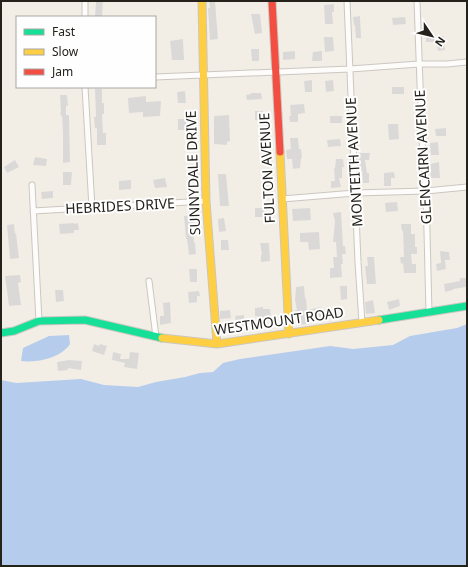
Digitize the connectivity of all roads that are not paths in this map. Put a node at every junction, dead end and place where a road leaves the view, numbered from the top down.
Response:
1 (85, 1) edge
2 (202, 1) edge
3 (272, 1) edge
4 (347, 1) edge
5 (417, 1) edge
6 (85, 16) edge
7 (467, 62) edge
8 (419, 64) junction
9 (350, 69) junction
10 (276, 72) junction
11 (203, 75) junction
12 (156, 77) edge
13 (85, 88) edge
14 (32, 185) dead end
15 (467, 187) edge
16 (426, 191) junction
17 (356, 192) junction
18 (282, 199) junction
19 (206, 201) junction
20 (92, 208) junction
21 (33, 211) junction
22 (149, 281) dead end
23 (467, 306) edge
24 (429, 313) junction
25 (38, 321) junction
26 (362, 322) junction
27 (1, 333) edge
28 (289, 334) junction
29 (156, 337) junction
30 (217, 344) junction

1 - 6 street
2 - 11 street, SUNNYDALE DRIVE
3 - 10 street, FULTON AVENUE
4 - 9 street, MONTEITH AVENUE
5 - 8 street, GLENCAIRN AVENUE
7 - 8 street
8 - 9 street
8 - 16 street, GLENCAIRN AVENUE
9 - 10 street
9 - 17 street, MONTEITH AVENUE
10 - 11 street
10 - 18 street, FULTON AVENUE
11 - 12 street
11 - 19 street, SUNNYDALE DRIVE
13 - 20 street
14 - 21 street
15 - 16 street
16 - 17 street
16 - 24 street, GLENCAIRN AVENUE
17 - 18 street
17 - 26 street, MONTEITH AVENUE
18 - 28 street, FULTON AVENUE
19 - 20 street, HEBRIDES DRIVE
19 - 30 street, SUNNYDALE DRIVE
20 - 21 street, HEBRIDES DRIVE
21 - 25 street
22 - 29 street
23 - 24 street, WESTMOUNT ROAD
24 - 26 street, WESTMOUNT ROAD
25 - 27 street, WESTMOUNT ROAD
25 - 29 street, WESTMOUNT ROAD
26 - 28 street, WESTMOUNT ROAD
28 - 30 street, WESTMOUNT ROAD
29 - 30 street, WESTMOUNT ROAD

